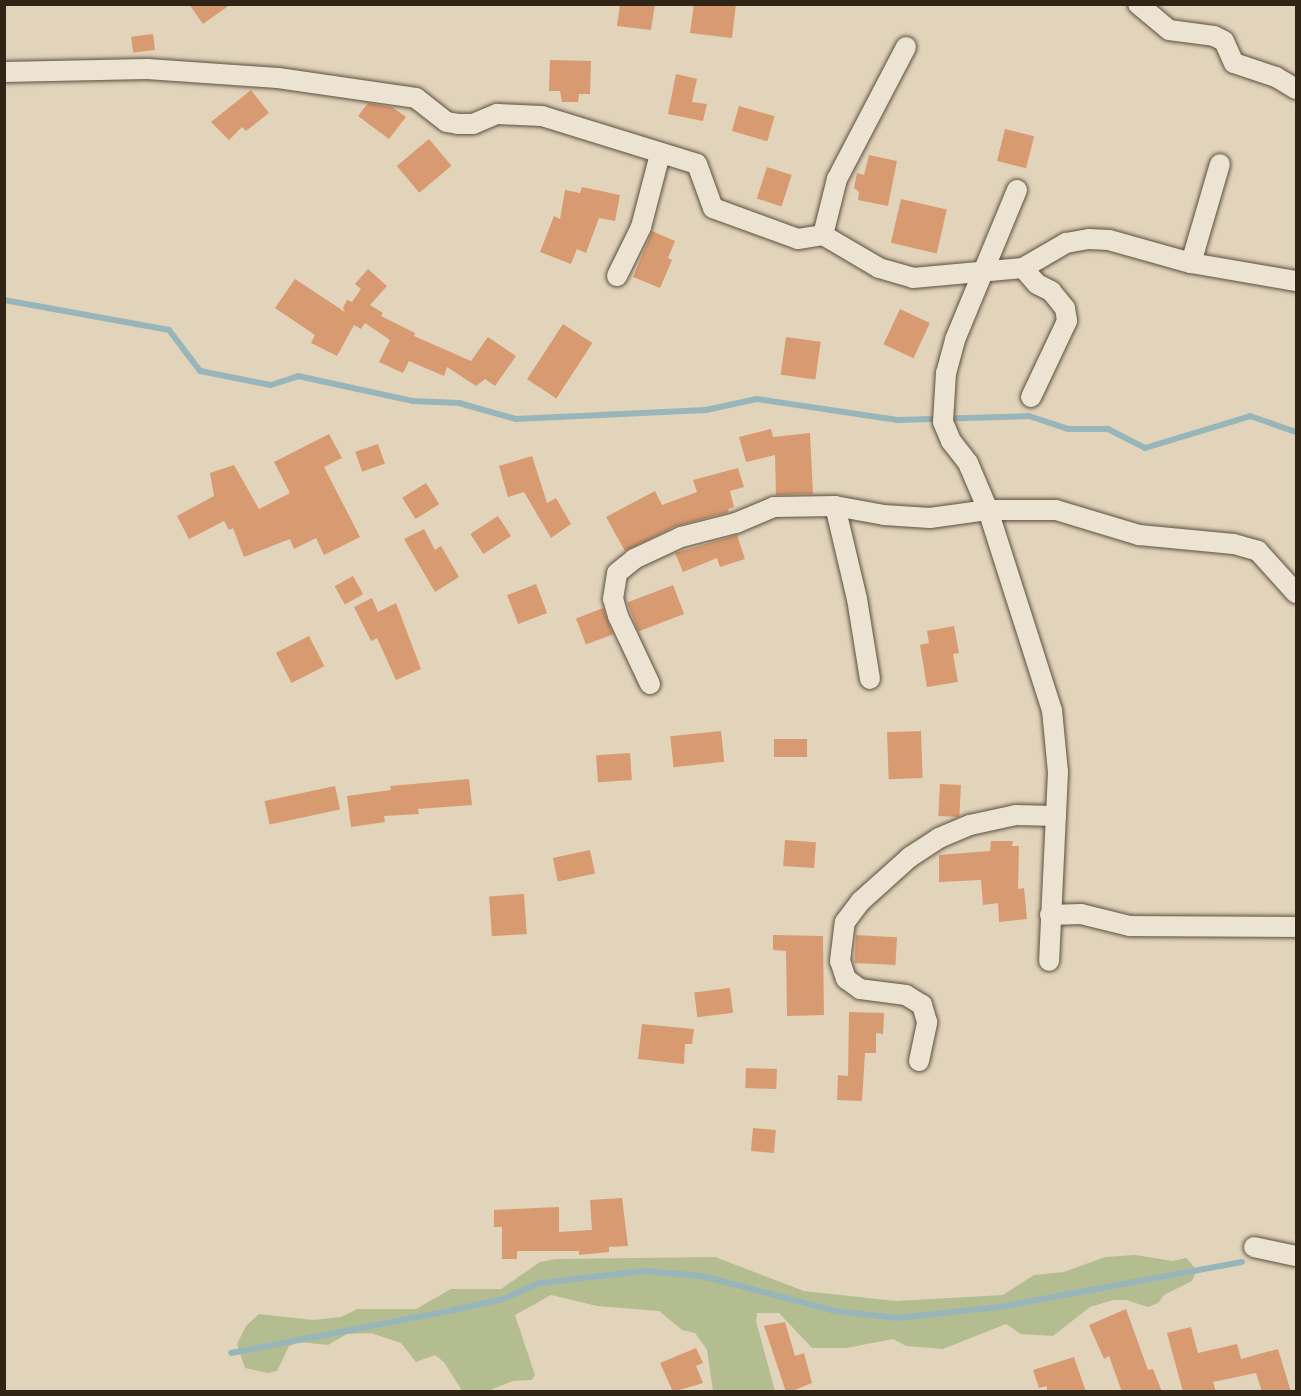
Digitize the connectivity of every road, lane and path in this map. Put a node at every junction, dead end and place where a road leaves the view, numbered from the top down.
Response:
1 (1138, 4) edge
2 (906, 47) dead end
3 (4, 72) edge
4 (1296, 89) edge
5 (660, 154) junction
6 (1220, 164) dead end
7 (1017, 190) dead end
8 (823, 235) junction
9 (1191, 263) junction
10 (1023, 268) junction
11 (985, 272) junction
12 (617, 276) dead end
13 (1296, 281) edge
14 (1031, 397) dead end
15 (835, 506) junction
16 (988, 510) junction
17 (1296, 593) edge
18 (870, 680) dead end
19 (650, 684) dead end
20 (1056, 816) junction
21 (1050, 915) junction
22 (1296, 927) edge
23 (1049, 961) dead end
24 (919, 1061) dead end
25 (1254, 1247) dead end
26 (1296, 1256) edge

1 - 4 street
2 - 8 street
3 - 5 street
5 - 8 street
5 - 12 street
6 - 9 street
7 - 11 street
8 - 11 street
9 - 10 street
9 - 13 street
10 - 11 street
10 - 14 street
11 - 16 street
15 - 16 street
15 - 18 street
15 - 19 street
16 - 17 street
16 - 20 street
20 - 21 street
20 - 24 street
21 - 22 street
21 - 23 street
25 - 26 street

